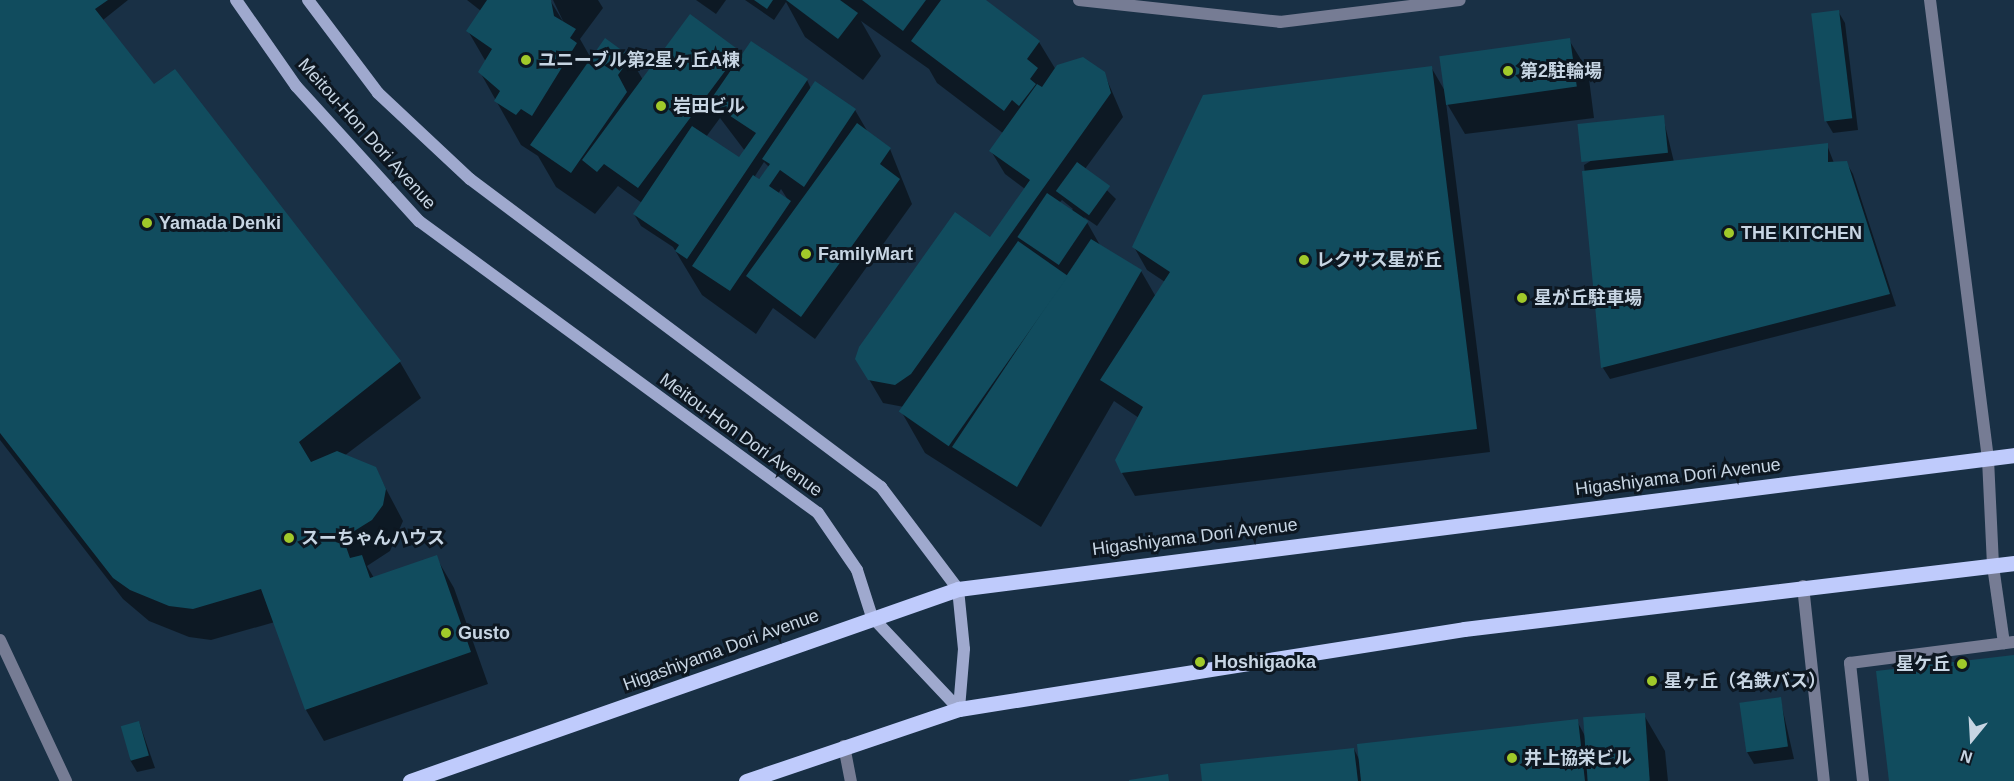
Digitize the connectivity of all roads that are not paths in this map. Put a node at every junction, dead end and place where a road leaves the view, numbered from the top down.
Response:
1 (236, 0) edge
2 (308, 0) edge
3 (1079, 0) edge
4 (1460, 0) edge
5 (1930, 0) edge
6 (2014, 455) edge
7 (1988, 459) junction
8 (2014, 563) edge
9 (1993, 566) junction
10 (1803, 586) junction
11 (958, 589) junction
12 (872, 617) junction
13 (0, 640) edge
14 (2009, 643) edge
15 (959, 709) junction
16 (844, 746) junction
17 (66, 781) edge
18 (410, 781) edge
19 (746, 781) edge
20 (851, 781) edge
21 (1824, 781) edge
22 (1863, 781) edge

1 - 12 main road, Meitou-Hon Dori Avenue
2 - 11 main road, Meitou-Hon Dori Avenue
3 - 4 street
5 - 7 street
6 - 7 main road, Higashiyama Dori Avenue
7 - 9 street
7 - 11 main road, Higashiyama Dori Avenue
8 - 9 main road
9 - 10 main road
9 - 14 street
10 - 15 main road
10 - 21 street
11 - 12 main road, Higashiyama Dori Avenue
11 - 15 main road
12 - 15 main road, Meitou-Hon Dori Avenue
12 - 18 main road, Higashiyama Dori Avenue
13 - 17 street
14 - 22 street
15 - 16 main road
16 - 19 main road
16 - 20 street

